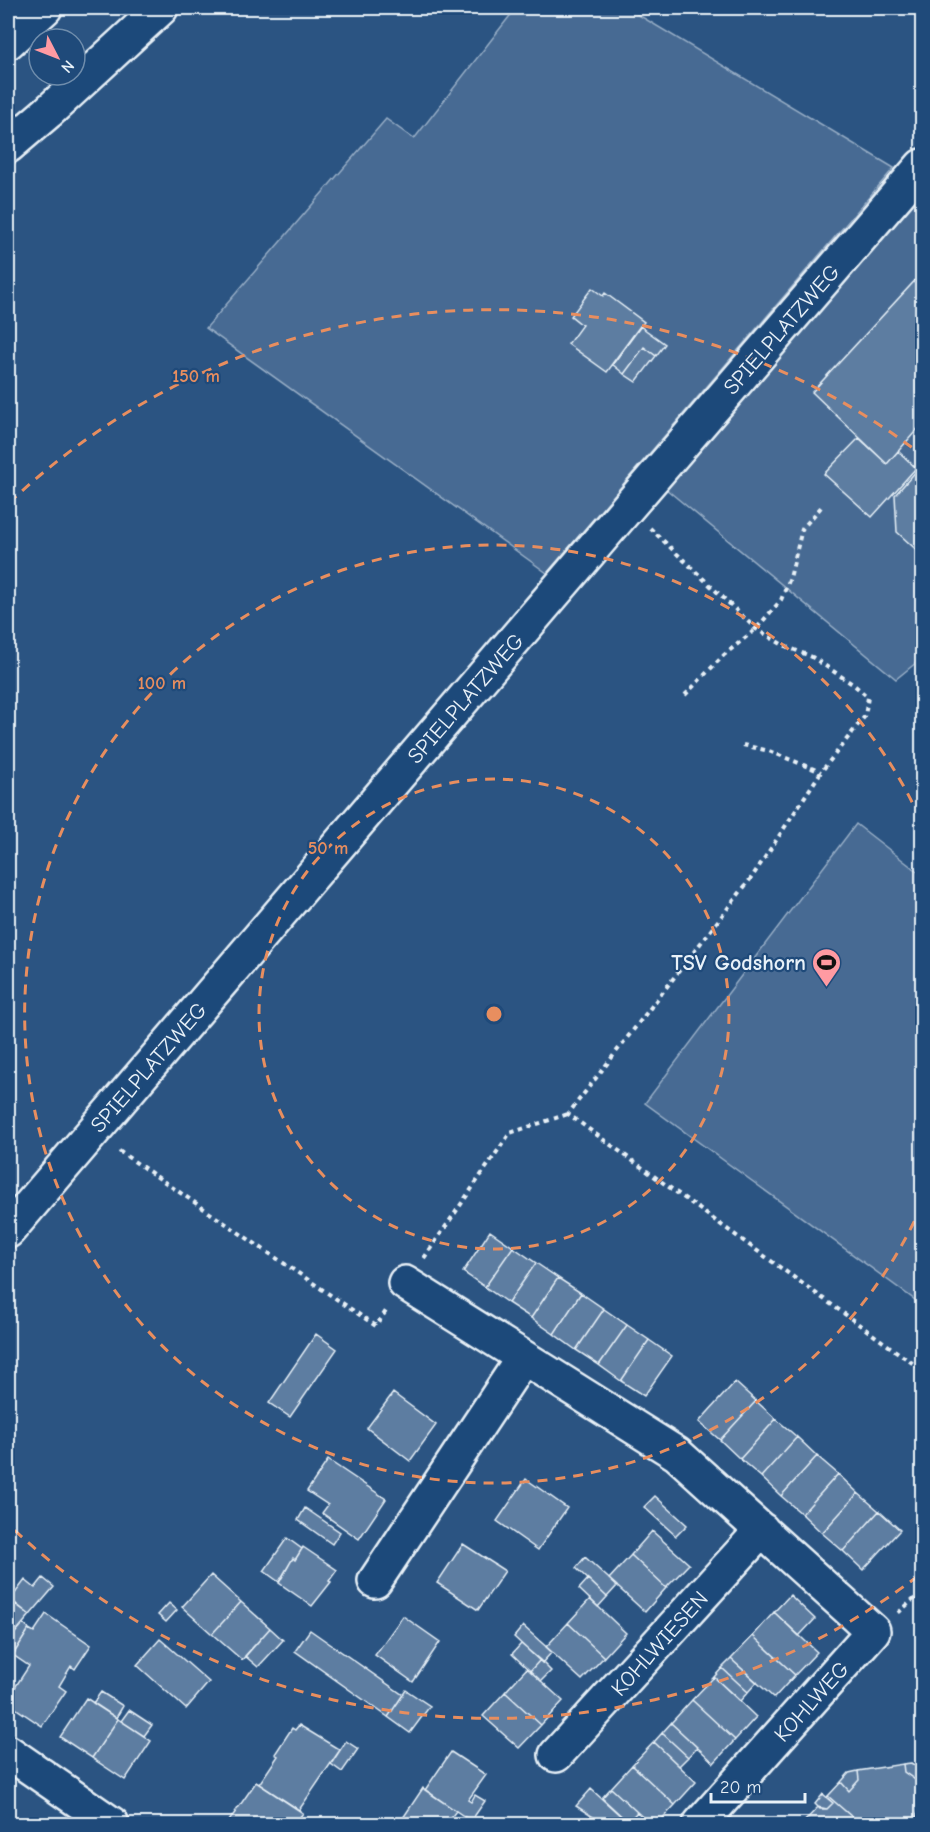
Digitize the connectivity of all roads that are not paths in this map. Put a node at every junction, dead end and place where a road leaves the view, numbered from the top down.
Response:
1 (45, 8) edge
2 (161, 8) edge
3 (8, 42) edge
4 (8, 146) edge
5 (922, 166) edge
6 (8, 1231) edge
7 (405, 1283) road end
8 (523, 1358) junction
9 (762, 1530) junction
10 (375, 1581) dead end
11 (556, 1755) dead end
12 (9, 1757) edge
13 (112, 1824) edge
14 (700, 1824) edge

1 - 3 main road
2 - 4 main road
5 - 6 main road, SPIELPLATZWEG
7 - 8 main road
8 - 9 main road
8 - 10 main road
9 - 11 main road, KOHLWIESEN
9 - 14 main road, KOHLWEG
12 - 13 main road

